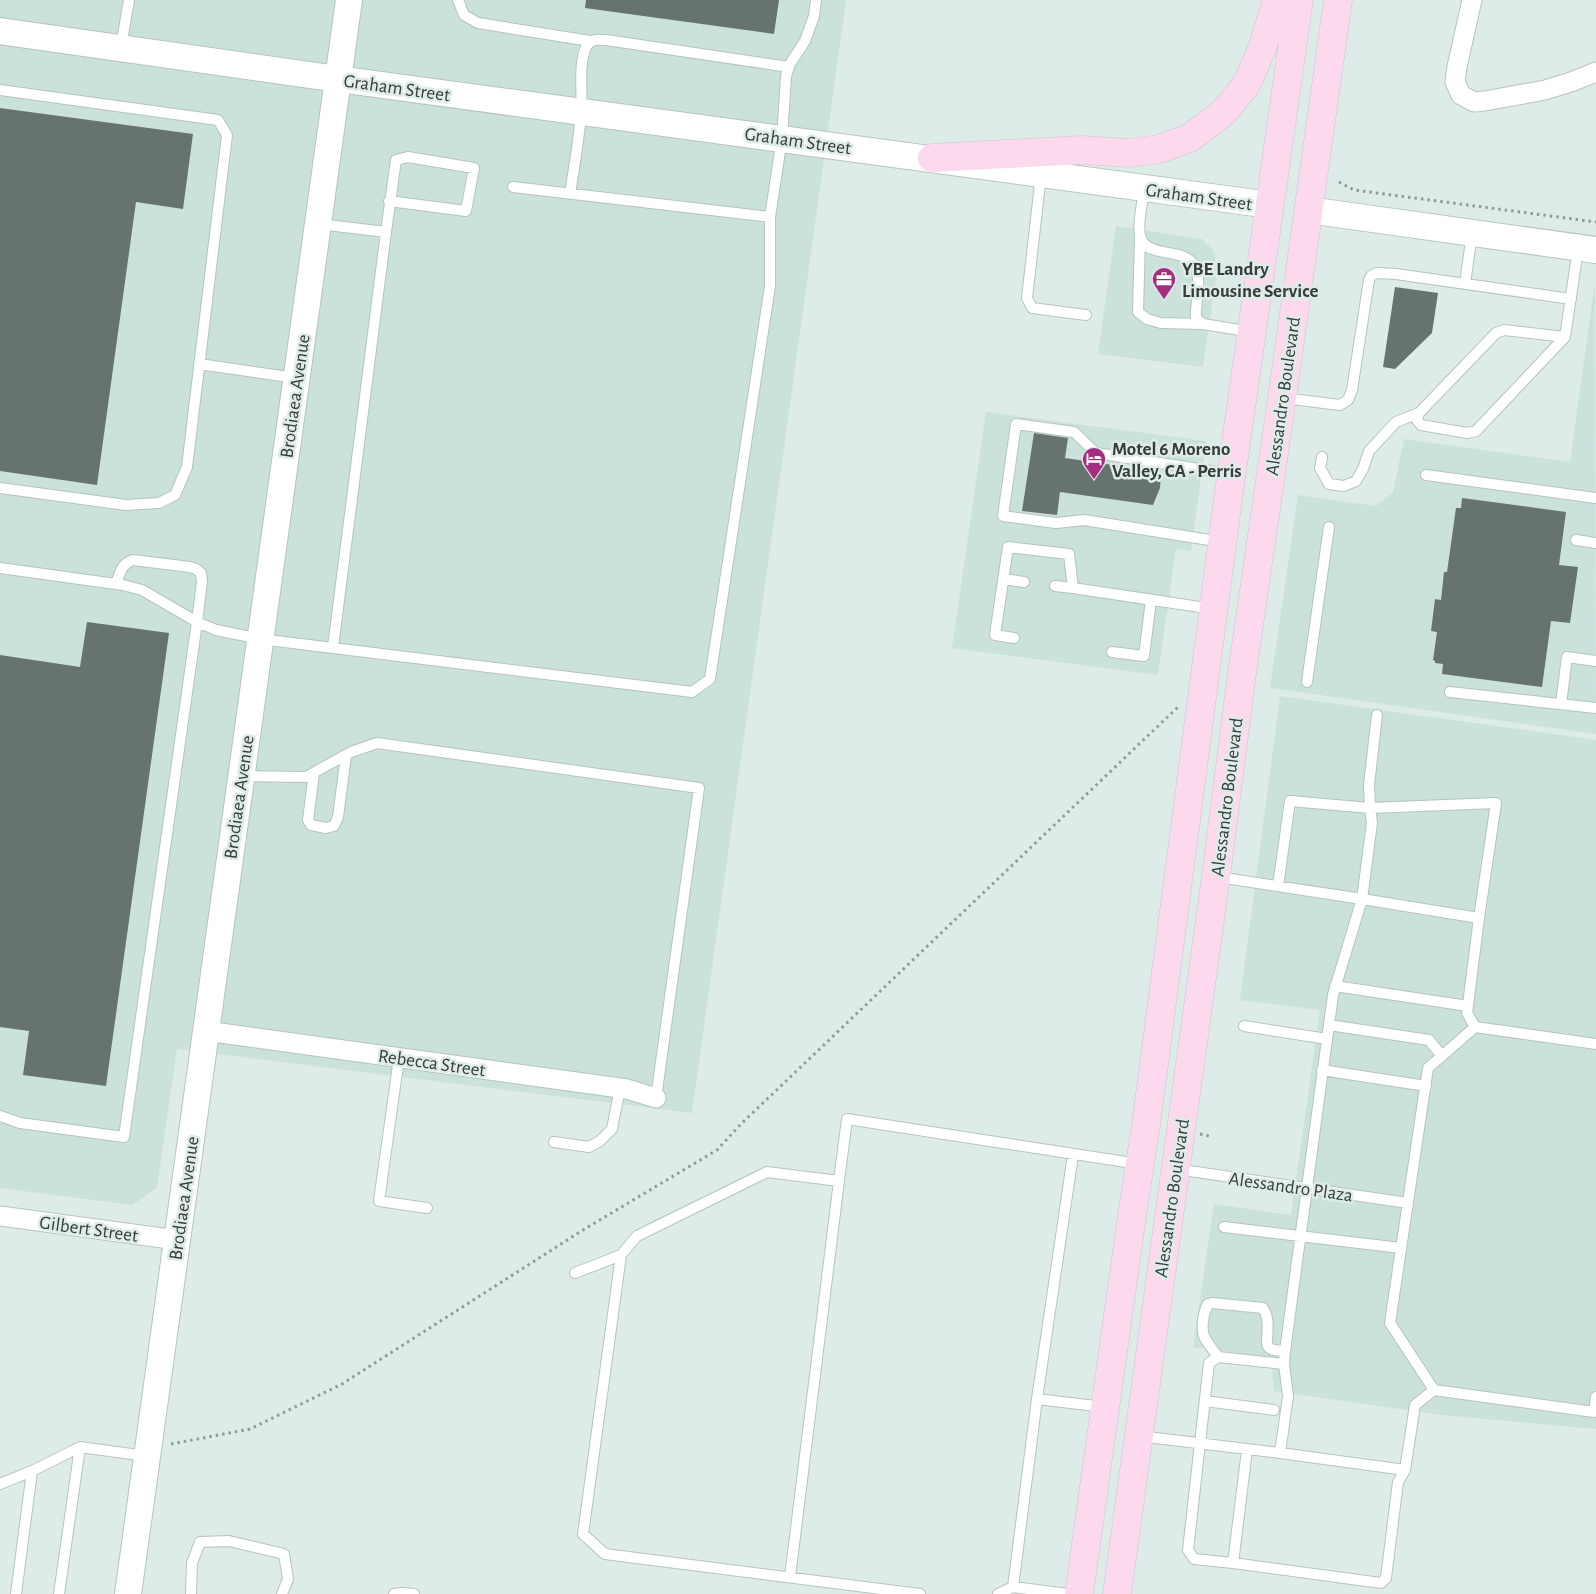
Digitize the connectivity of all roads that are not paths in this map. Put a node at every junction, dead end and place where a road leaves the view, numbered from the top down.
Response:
1 (129, 0) edge
2 (349, 0) edge
3 (458, 0) edge
4 (816, 0) edge
5 (1277, 0) edge
6 (1299, 0) edge
7 (1338, 0) edge
8 (1472, 0) edge
9 (0, 31) edge
10 (590, 42) junction
11 (121, 48) junction
12 (789, 67) junction
13 (1596, 72) edge
14 (338, 79) junction
15 (0, 90) edge
16 (581, 111) junction
17 (782, 138) junction
18 (932, 158) junction
19 (1041, 174) junction
20 (513, 187) dead end
21 (1144, 188) junction
22 (570, 194) junction
23 (389, 201) junction
24 (1270, 205) junction
25 (1308, 210) junction
26 (770, 217) junction
27 (318, 224) junction
28 (386, 232) junction
29 (1472, 233) junction
30 (1140, 238) junction
31 (1587, 249) edge
32 (1465, 284) junction
33 (1571, 299) junction
34 (1086, 315) dead end
35 (1203, 324) junction
36 (1252, 332) junction
37 (1565, 337) junction
38 (198, 364) junction
39 (296, 378) junction
40 (1282, 398) junction
41 (1419, 413) junction
42 (1322, 457) dead end
43 (1426, 475) dead end
44 (1230, 486) junction
45 (0, 488) edge
46 (1596, 498) edge
47 (1329, 527) dead end
48 (1576, 540) dead end
49 (1222, 542) junction
50 (1596, 543) edge
51 (0, 568) edge
52 (1004, 579) junction
53 (1024, 582) dead end
54 (116, 584) junction
55 (1055, 586) dead end
56 (1073, 588) junction
57 (1151, 600) junction
58 (1214, 609) junction
59 (197, 622) junction
60 (1014, 638) dead end
61 (260, 639) junction
62 (333, 647) junction
63 (1112, 652) dead end
64 (1596, 661) edge
65 (1242, 673) junction
66 (1307, 682) dead end
67 (1450, 692) dead end
68 (1561, 704) junction
69 (1596, 708) edge
70 (1377, 715) dead end
71 (346, 755) junction
72 (314, 773) junction
73 (241, 776) junction
74 (1370, 808) junction
75 (1216, 876) junction
76 (1278, 886) junction
77 (1362, 899) junction
78 (1479, 918) junction
79 (1335, 986) junction
80 (1468, 1006) junction
81 (1328, 1025) junction
82 (1244, 1026) dead end
83 (1475, 1027) junction
84 (206, 1031) junction
85 (1327, 1039) junction
86 (1596, 1044) edge
87 (1442, 1056) junction
88 (399, 1058) junction
89 (1322, 1070) junction
90 (1426, 1086) junction
91 (620, 1088) junction
92 (656, 1098) joint
93 (0, 1116) edge
94 (554, 1142) dead end
95 (1073, 1154) junction
96 (1140, 1164) junction
97 (1175, 1168) junction
98 (839, 1181) junction
99 (1306, 1188) junction
100 (1408, 1203) junction
101 (427, 1208) dead end
102 (0, 1216) edge
103 (1224, 1227) dead end
104 (1300, 1235) junction
105 (177, 1240) junction
106 (1401, 1248) junction
107 (620, 1256) junction
108 (575, 1274) dead end
109 (1285, 1351) junction
110 (1218, 1357) junction
111 (1284, 1364) junction
112 (1434, 1390) junction
113 (1596, 1398) edge
114 (1037, 1400) junction
115 (1206, 1401) junction
116 (1105, 1407) junction
117 (1274, 1410) dead end
118 (1138, 1436) junction
119 (1201, 1444) junction
120 (80, 1447) junction
121 (1247, 1450) junction
122 (1280, 1453) junction
123 (147, 1456) junction
124 (32, 1470) junction
125 (1405, 1470) junction
126 (0, 1484) edge
127 (1233, 1563) junction
128 (790, 1578) junction
129 (1013, 1587) junction
130 (16, 1594) edge
131 (59, 1594) edge
132 (128, 1594) edge
133 (191, 1594) edge
134 (282, 1594) edge
135 (394, 1594) edge
136 (414, 1594) edge
137 (920, 1594) edge
138 (998, 1594) edge
139 (1068, 1594) edge
140 (1079, 1594) edge
141 (1117, 1594) edge

1 - 11 lane
2 - 14 street, Brodiaea Avenue
3 - 10 lane
4 - 12 lane
5 - 18 main road
6 - 24 main road, Alessandro Boulevard
7 - 25 main road, Alessandro Boulevard
8 - 13 street
9 - 11 street, Graham Street
10 - 12 lane
10 - 16 lane
11 - 14 street, Graham Street
12 - 17 lane
14 - 16 street, Graham Street
14 - 27 street, Brodiaea Avenue
15 - 38 lane
16 - 17 street, Graham Street
16 - 22 lane
17 - 18 street, Graham Street
17 - 26 lane
18 - 19 street, Graham Street
19 - 21 street, Graham Street
19 - 34 lane
20 - 22 lane
21 - 24 street, Graham Street
21 - 30 lane
22 - 26 lane
23 - 23 lane
23 - 28 lane
24 - 25 main road, Graham Street
24 - 36 main road, Alessandro Boulevard
25 - 29 street, Graham Street
25 - 40 main road, Alessandro Boulevard
26 - 62 lane
27 - 28 lane
27 - 39 street, Brodiaea Avenue
28 - 62 lane
29 - 31 street, Graham Street
29 - 32 lane
30 - 35 lane
30 - 35 lane
31 - 33 lane
32 - 33 lane
32 - 40 lane
33 - 37 lane
35 - 36 lane
36 - 44 main road, Alessandro Boulevard
37 - 41 lane
37 - 41 lane
38 - 39 lane
38 - 45 lane
39 - 61 street, Brodiaea Avenue
40 - 65 main road, Alessandro Boulevard
41 - 42 lane
43 - 46 lane
44 - 49 main road, Alessandro Boulevard
44 - 49 lane
44 - 65 main road
47 - 66 lane
48 - 50 lane
49 - 58 main road, Alessandro Boulevard
51 - 54 lane
52 - 53 lane
52 - 56 lane
52 - 60 lane
54 - 59 lane
54 - 59 lane
55 - 56 lane
56 - 57 lane
57 - 58 lane
57 - 63 lane
58 - 96 main road, Alessandro Boulevard
59 - 61 lane
59 - 93 lane
61 - 62 lane
61 - 73 street, Brodiaea Avenue
64 - 68 lane
65 - 75 main road, Alessandro Boulevard
67 - 68 lane
68 - 69 lane
70 - 74 lane
71 - 72 lane
71 - 72 lane
71 - 92 lane
72 - 73 lane
73 - 84 street, Brodiaea Avenue
74 - 76 lane
74 - 77 lane
74 - 78 lane
75 - 76 lane
75 - 97 main road, Alessandro Boulevard
76 - 77 lane
77 - 78 lane
77 - 79 lane
78 - 80 lane
79 - 80 lane
79 - 81 lane
80 - 83 lane
81 - 85 lane
81 - 87 lane
82 - 85 lane
83 - 86 lane
83 - 87 lane
84 - 88 street, Rebecca Street
84 - 105 street, Brodiaea Avenue
85 - 89 lane
87 - 90 lane
88 - 91 street, Rebecca Street
88 - 101 lane
89 - 90 lane
89 - 99 lane
90 - 100 lane
91 - 92 street, Rebecca Street
91 - 94 lane
95 - 96 lane
95 - 98 lane
95 - 114 lane
96 - 97 main road
96 - 116 main road, Alessandro Boulevard
97 - 99 lane, Alessandro Plaza
97 - 118 main road, Alessandro Boulevard
98 - 107 lane
98 - 128 lane
99 - 100 lane, Alessandro Plaza
99 - 104 lane
100 - 106 lane
102 - 105 street, Gilbert Street
103 - 104 lane
104 - 106 lane
104 - 109 lane
105 - 123 street, Brodiaea Avenue
106 - 112 lane
107 - 108 lane
107 - 128 lane
109 - 110 lane
109 - 111 lane
110 - 111 lane
110 - 115 lane
111 - 122 lane
112 - 113 lane
112 - 125 lane
114 - 116 lane
114 - 129 lane
115 - 117 lane
115 - 119 lane
116 - 140 main road, Alessandro Boulevard
118 - 119 lane
118 - 141 main road, Alessandro Boulevard
119 - 121 lane
119 - 127 lane
120 - 123 lane
120 - 124 lane
120 - 131 lane
121 - 122 lane
121 - 127 lane
122 - 125 lane
123 - 132 street, Brodiaea Avenue
124 - 126 lane
124 - 130 lane
125 - 127 lane
128 - 137 lane
129 - 138 lane
129 - 139 lane
133 - 134 lane
135 - 136 lane

